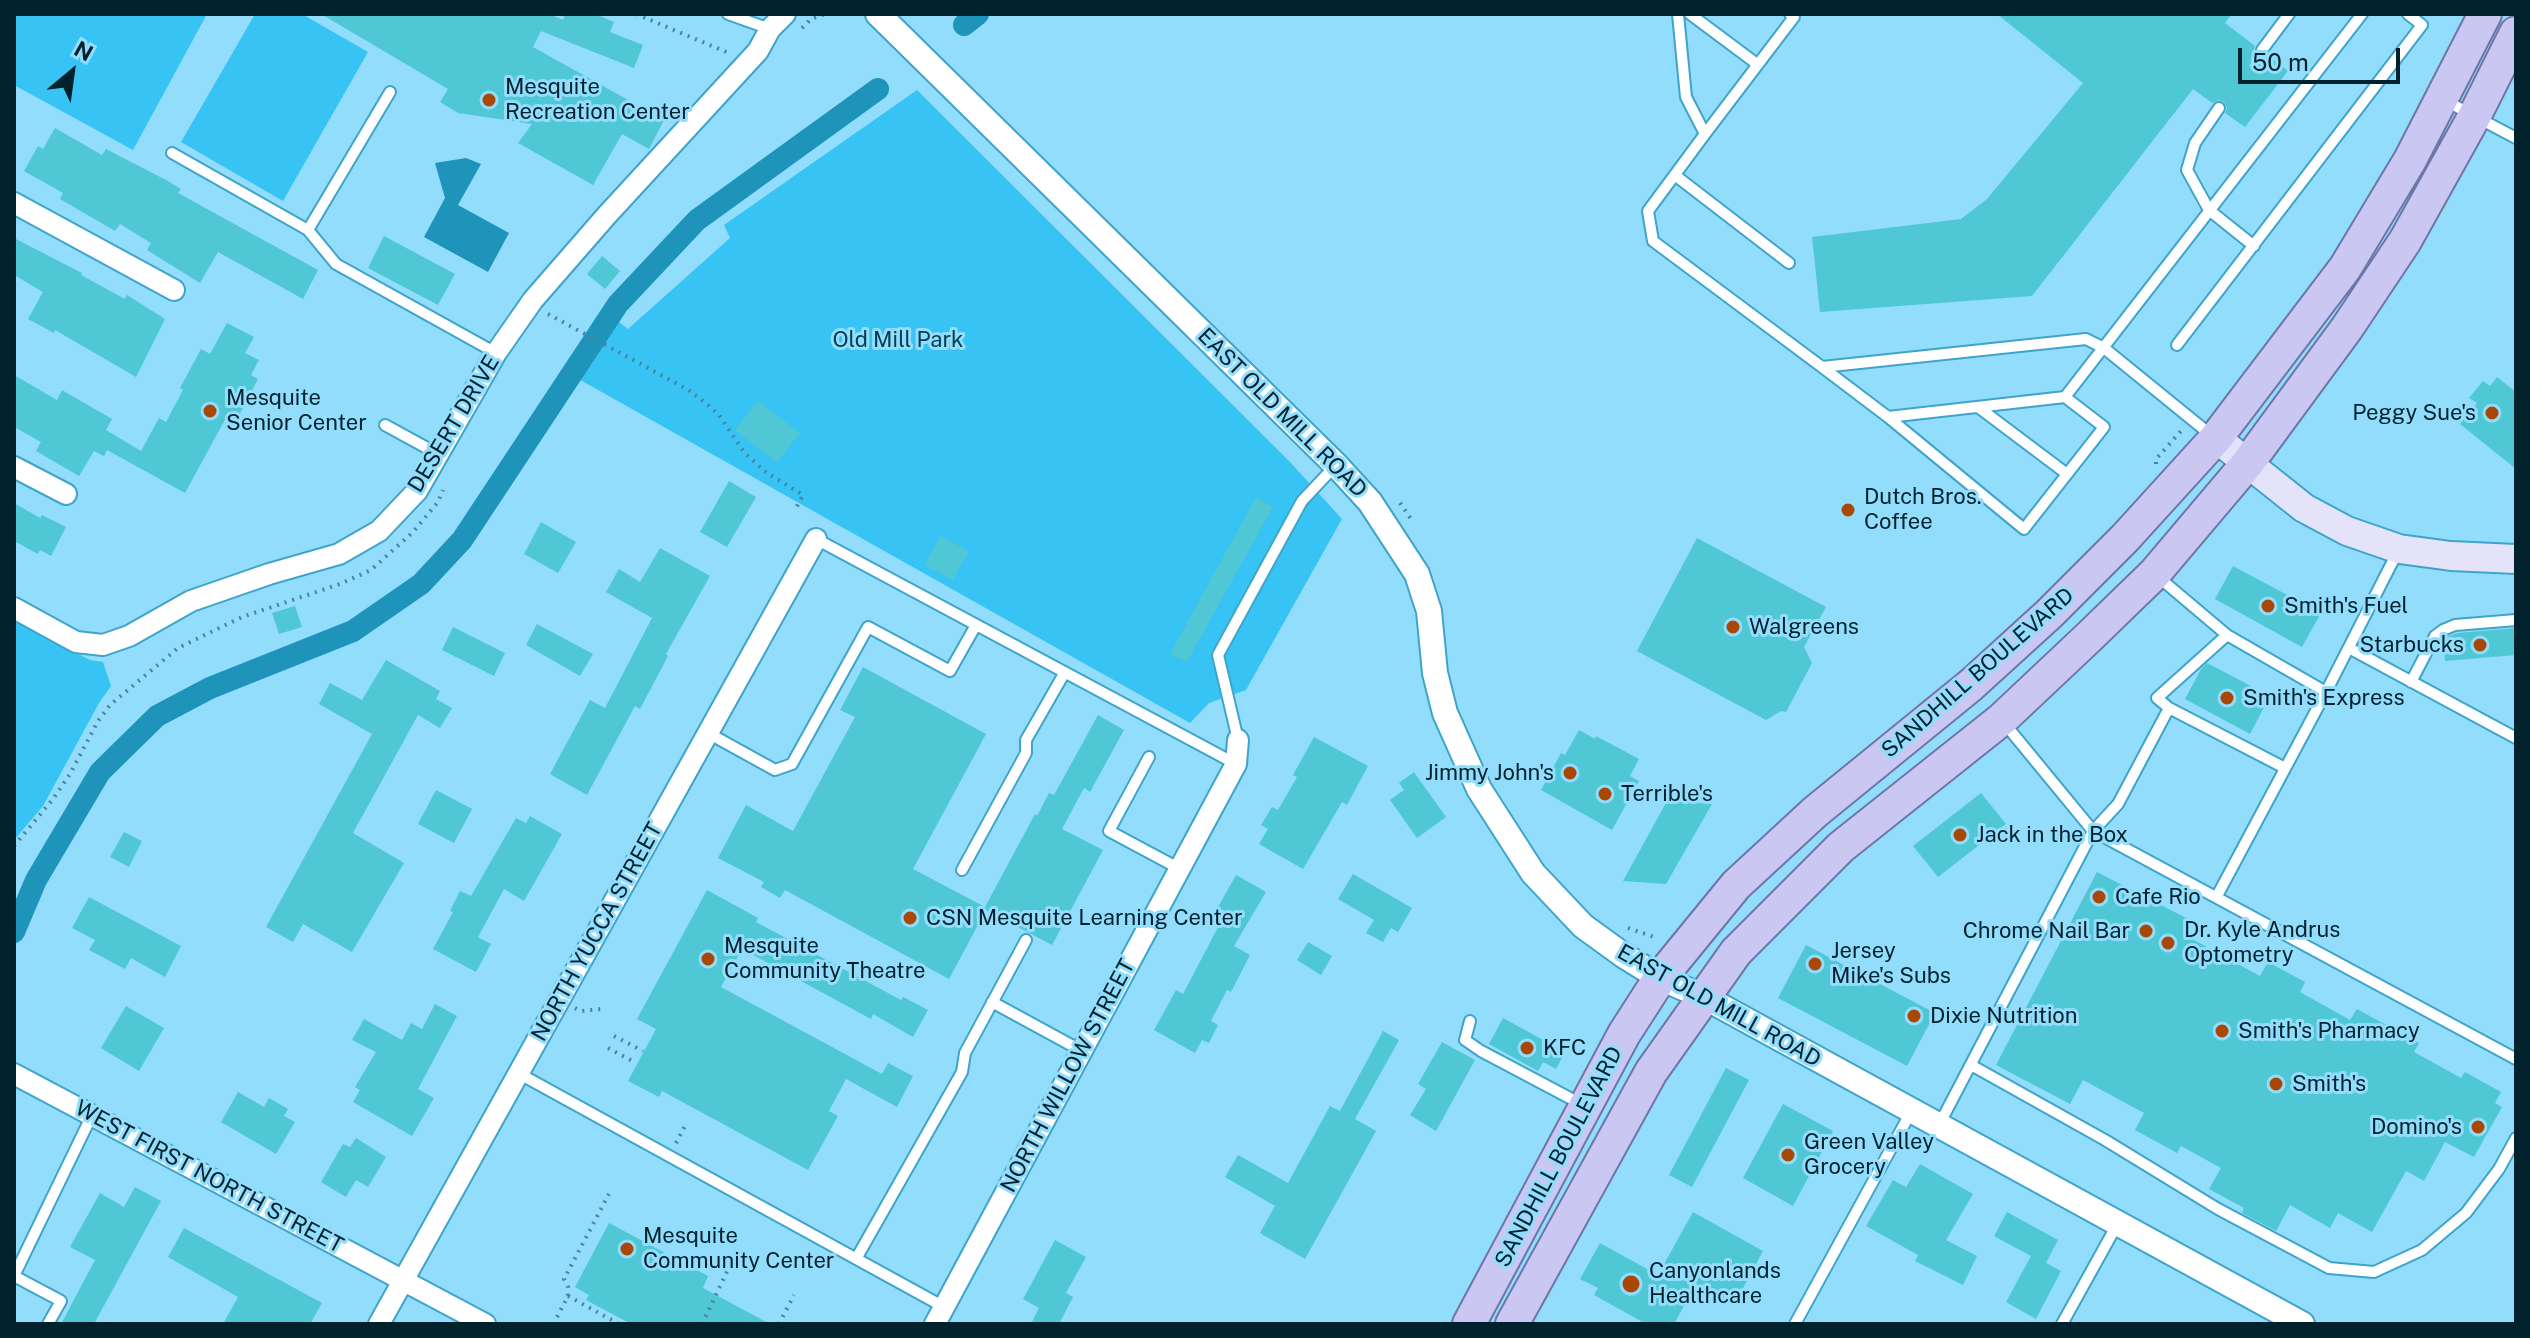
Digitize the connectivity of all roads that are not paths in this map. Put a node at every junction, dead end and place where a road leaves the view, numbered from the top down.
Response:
1 (728, 14) edge
2 (785, 14) edge
3 (878, 14) edge
4 (1678, 14) edge
5 (1690, 14) edge
6 (1790, 14) edge
7 (2289, 14) edge
8 (2362, 14) edge
9 (2408, 14) edge
10 (2485, 14) edge
11 (770, 29) junction
12 (2516, 33) edge
13 (2262, 50) dead end
14 (1757, 64) junction
15 (390, 92) dead end
16 (2442, 99) junction
17 (2219, 108) dead end
18 (2474, 117) junction
19 (1705, 134) junction
20 (2516, 138) edge
21 (172, 153) dead end
22 (1676, 176) junction
23 (14, 203) edge
24 (2209, 210) junction
25 (308, 230) junction
26 (2254, 246) junction
27 (1789, 263) dead end
28 (174, 290) dead end
29 (2177, 345) dead end
30 (2104, 348) junction
31 (496, 353) junction
32 (1822, 367) junction
33 (2065, 397) junction
34 (1978, 407) junction
35 (1888, 417) junction
36 (385, 425) dead end
37 (2204, 429) junction
38 (438, 454) junction
39 (2247, 464) junction
40 (1336, 465) junction
41 (14, 467) edge
42 (2067, 474) junction
43 (66, 494) dead end
44 (816, 539) joint
45 (2399, 549) junction
46 (2516, 559) edge
47 (2154, 574) junction
48 (14, 608) edge
49 (2516, 620) edge
50 (976, 625) junction
51 (2227, 635) junction
52 (2349, 648) junction
53 (1065, 672) junction
54 (2411, 682) junction
55 (2326, 692) junction
56 (2169, 708) junction
57 (2002, 719) junction
58 (708, 733) junction
59 (2516, 738) edge
60 (1238, 740) joint
61 (1149, 757) dead end
62 (1236, 764) junction
63 (2285, 768) junction
64 (2093, 831) junction
65 (1180, 869) junction
66 (962, 870) dead end
67 (2217, 896) junction
68 (1026, 940) dead end
69 (1660, 978) junction
70 (1704, 997) junction
71 (992, 1002) junction
72 (1470, 1021) dead end
73 (1082, 1051) junction
74 (2516, 1059) edge
75 (1971, 1065) junction
76 (518, 1073) junction
77 (14, 1074) edge
78 (1586, 1106) junction
79 (1911, 1111) junction
80 (92, 1115) junction
81 (1939, 1126) junction
82 (2516, 1138) edge
83 (2118, 1223) junction
84 (856, 1259) junction
85 (403, 1280) junction
86 (939, 1315) edge
87 (1478, 1315) edge
88 (48, 1324) edge
89 (379, 1324) edge
90 (485, 1324) edge
91 (1512, 1324) edge
92 (1795, 1324) edge
93 (2062, 1324) edge
94 (2302, 1324) edge

1 - 11 lane
2 - 11 street, DESERT DRIVE
3 - 40 street, EAST OLD MILL ROAD
4 - 19 lane
5 - 14 lane
6 - 14 lane
7 - 13 lane
8 - 24 lane
9 - 26 lane
10 - 16 main road, SANDHILL BOULEVARD
11 - 31 street, DESERT DRIVE
12 - 18 main road, SANDHILL BOULEVARD
14 - 19 lane
15 - 25 lane
16 - 18 lane
16 - 37 main road, SANDHILL BOULEVARD
17 - 24 lane
18 - 20 lane
18 - 39 main road, SANDHILL BOULEVARD
19 - 22 lane
21 - 25 lane
22 - 27 lane
22 - 32 lane
23 - 28 street
24 - 26 lane
24 - 30 lane
25 - 31 lane
26 - 29 lane
30 - 32 lane
30 - 33 lane
30 - 37 lane
31 - 38 street, DESERT DRIVE
32 - 35 lane
33 - 34 lane
33 - 42 lane
34 - 35 lane
34 - 42 lane
35 - 42 lane
36 - 38 lane
37 - 39 main road
37 - 69 main road, SANDHILL BOULEVARD
38 - 48 street, DESERT DRIVE
39 - 45 main road
39 - 47 main road, SANDHILL BOULEVARD
40 - 60 lane
40 - 69 street, EAST OLD MILL ROAD
41 - 43 street
44 - 50 lane
44 - 58 street, NORTH YUCCA STREET
45 - 46 main road
45 - 52 lane
47 - 51 lane
47 - 57 main road, SANDHILL BOULEVARD
49 - 54 lane
50 - 53 lane
50 - 58 lane
51 - 55 lane
51 - 56 lane
52 - 54 lane
52 - 55 lane
53 - 62 lane
53 - 66 lane
54 - 59 lane
55 - 63 lane
56 - 63 lane
56 - 64 lane
57 - 64 lane
57 - 70 main road, SANDHILL BOULEVARD
58 - 76 street, NORTH YUCCA STREET
60 - 62 street, NORTH WILLOW STREET
61 - 65 lane
62 - 65 street, NORTH WILLOW STREET
63 - 67 lane
64 - 67 lane
64 - 75 lane
65 - 73 street, NORTH WILLOW STREET
67 - 74 lane
68 - 71 lane
69 - 70 street, EAST OLD MILL ROAD
69 - 78 main road, SANDHILL BOULEVARD
70 - 79 street, EAST OLD MILL ROAD
70 - 91 main road, SANDHILL BOULEVARD
71 - 73 lane
71 - 84 lane
72 - 78 lane
73 - 86 street, NORTH WILLOW STREET
75 - 81 lane
75 - 82 lane
76 - 84 lane
76 - 85 street, NORTH YUCCA STREET
77 - 80 street, WEST FIRST NORTH STREET
78 - 87 main road, SANDHILL BOULEVARD
79 - 81 street, EAST OLD MILL ROAD
79 - 92 lane
80 - 85 street, WEST FIRST NORTH STREET
80 - 88 lane
81 - 83 street, EAST OLD MILL ROAD
83 - 93 lane
83 - 94 street, EAST OLD MILL ROAD
84 - 86 lane
85 - 89 street, NORTH YUCCA STREET
85 - 90 street, WEST FIRST NORTH STREET

